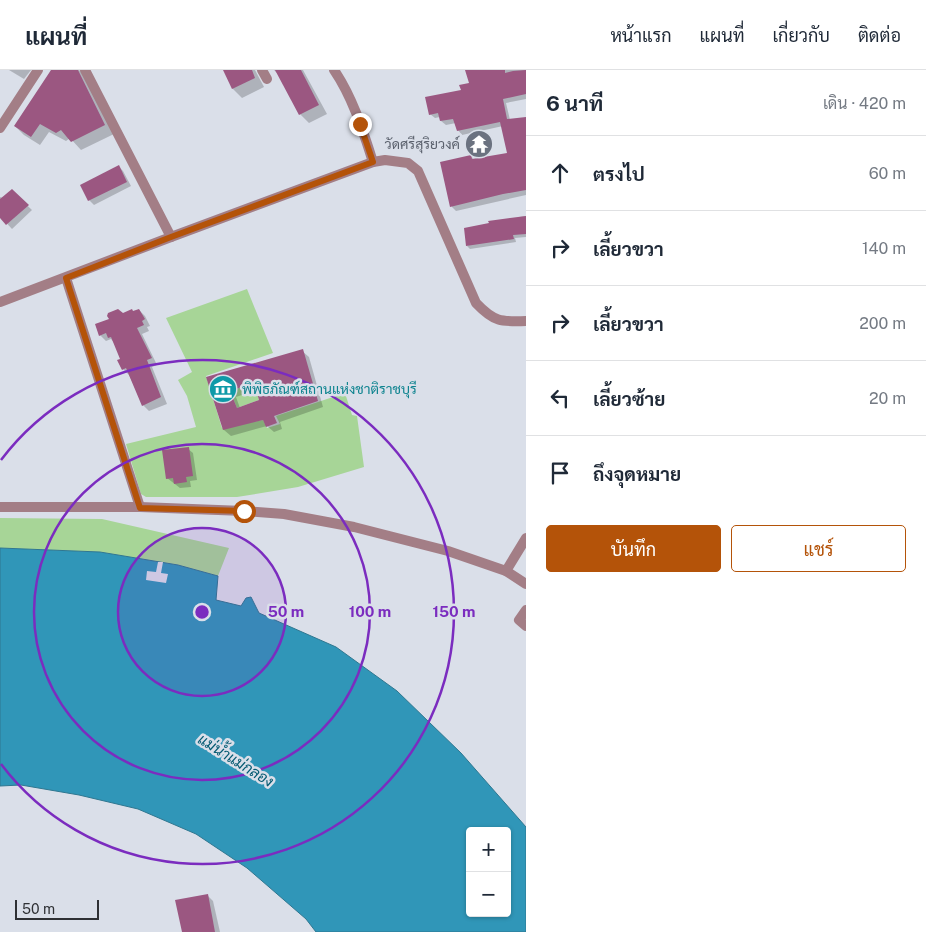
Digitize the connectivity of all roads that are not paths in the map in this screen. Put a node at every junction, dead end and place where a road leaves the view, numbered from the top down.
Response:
1 (38, 70) edge
2 (84, 70) edge
3 (334, 70) edge
4 (0, 128) edge
5 (373, 162) junction
6 (171, 237) junction
7 (66, 278) junction
8 (0, 302) edge
9 (526, 321) edge
10 (0, 507) edge
11 (140, 508) junction
12 (526, 538) edge
13 (506, 571) junction
14 (526, 584) edge
15 (526, 610) edge
16 (526, 626) edge

1 - 4 street
2 - 6 street
3 - 5 street
5 - 6 street
5 - 9 street
6 - 7 street
7 - 8 street
7 - 11 street
10 - 11 street
11 - 13 street
12 - 13 street
13 - 14 street
15 - 16 street

